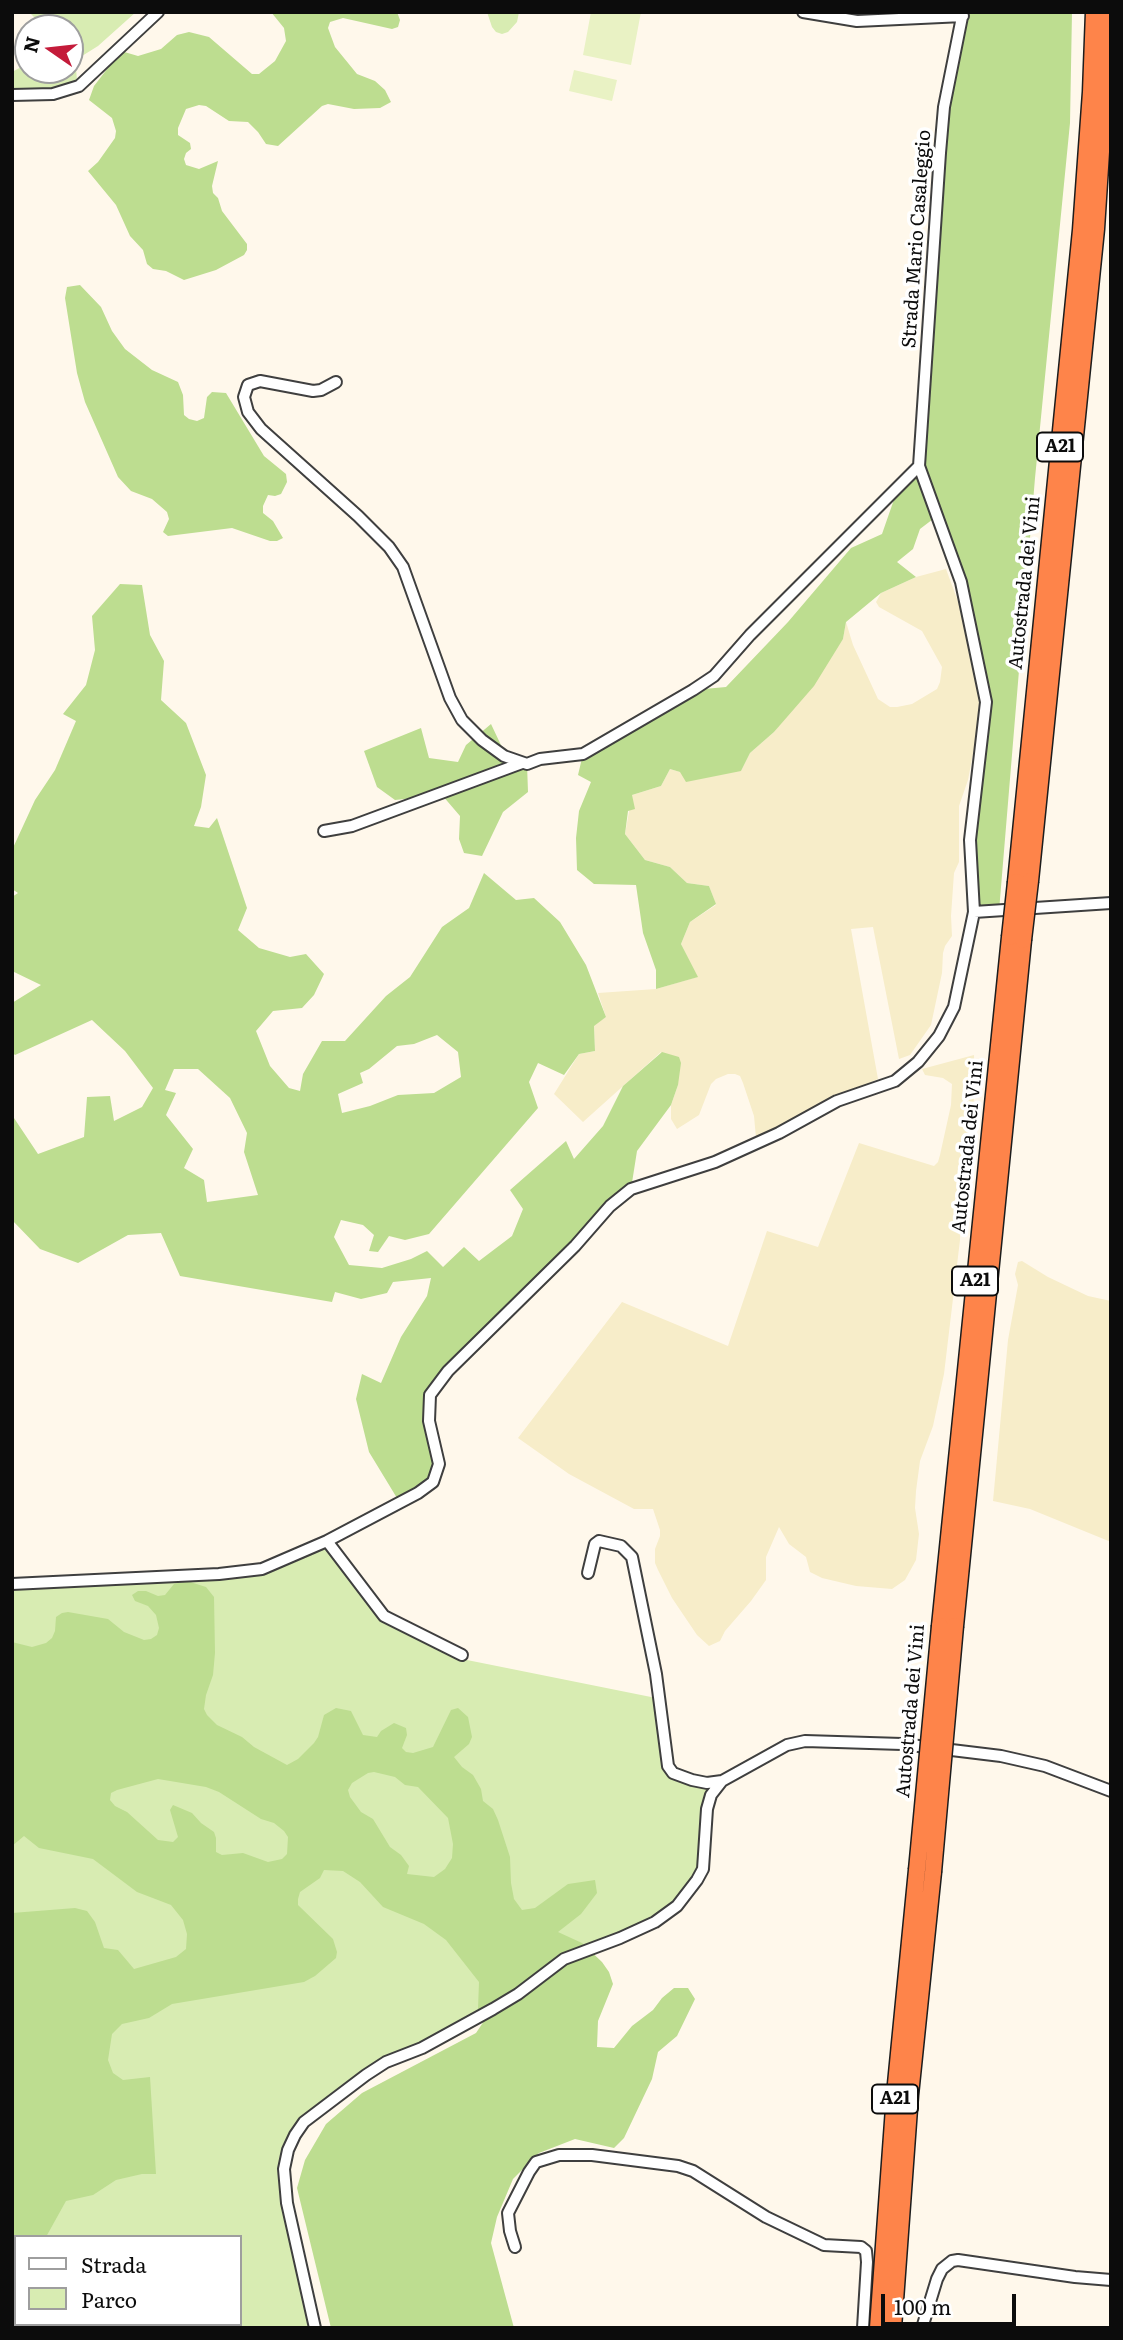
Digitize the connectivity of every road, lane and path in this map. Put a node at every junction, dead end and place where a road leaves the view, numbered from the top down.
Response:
1 (159, 12) edge
2 (803, 12) edge
3 (1094, 12) edge
4 (1108, 12) edge
5 (963, 14) edge
6 (12, 95) edge
7 (336, 382) dead end
8 (919, 467) junction
9 (522, 763) junction
10 (324, 831) dead end
11 (1023, 882) junction
12 (1111, 903) edge
13 (974, 912) junction
14 (327, 1541) junction
15 (588, 1573) dead end
16 (12, 1584) edge
17 (462, 1655) dead end
18 (722, 1781) junction
19 (1111, 1791) edge
20 (925, 1871) junction
21 (515, 2246) dead end
22 (1111, 2280) edge
23 (315, 2328) edge
24 (863, 2328) edge
25 (878, 2328) edge
26 (892, 2328) edge
27 (922, 2328) edge

1 - 6 street
2 - 5 street, Strada Mario Casaleggio
3 - 11 highway, Autostrada dei Vini / A21
4 - 11 highway, Autostrada dei Vini / A21
5 - 8 street, Strada Mario Casaleggio
7 - 9 street
8 - 9 street
8 - 13 street
9 - 10 street
11 - 20 highway, Autostrada dei Vini / A21, bridge
12 - 13 street
13 - 14 street
14 - 16 street
14 - 17 street
15 - 18 street
18 - 19 street
18 - 23 street
20 - 25 highway, Autostrada dei Vini / A21
20 - 26 highway, Autostrada dei Vini / A21
21 - 24 street
22 - 27 street

